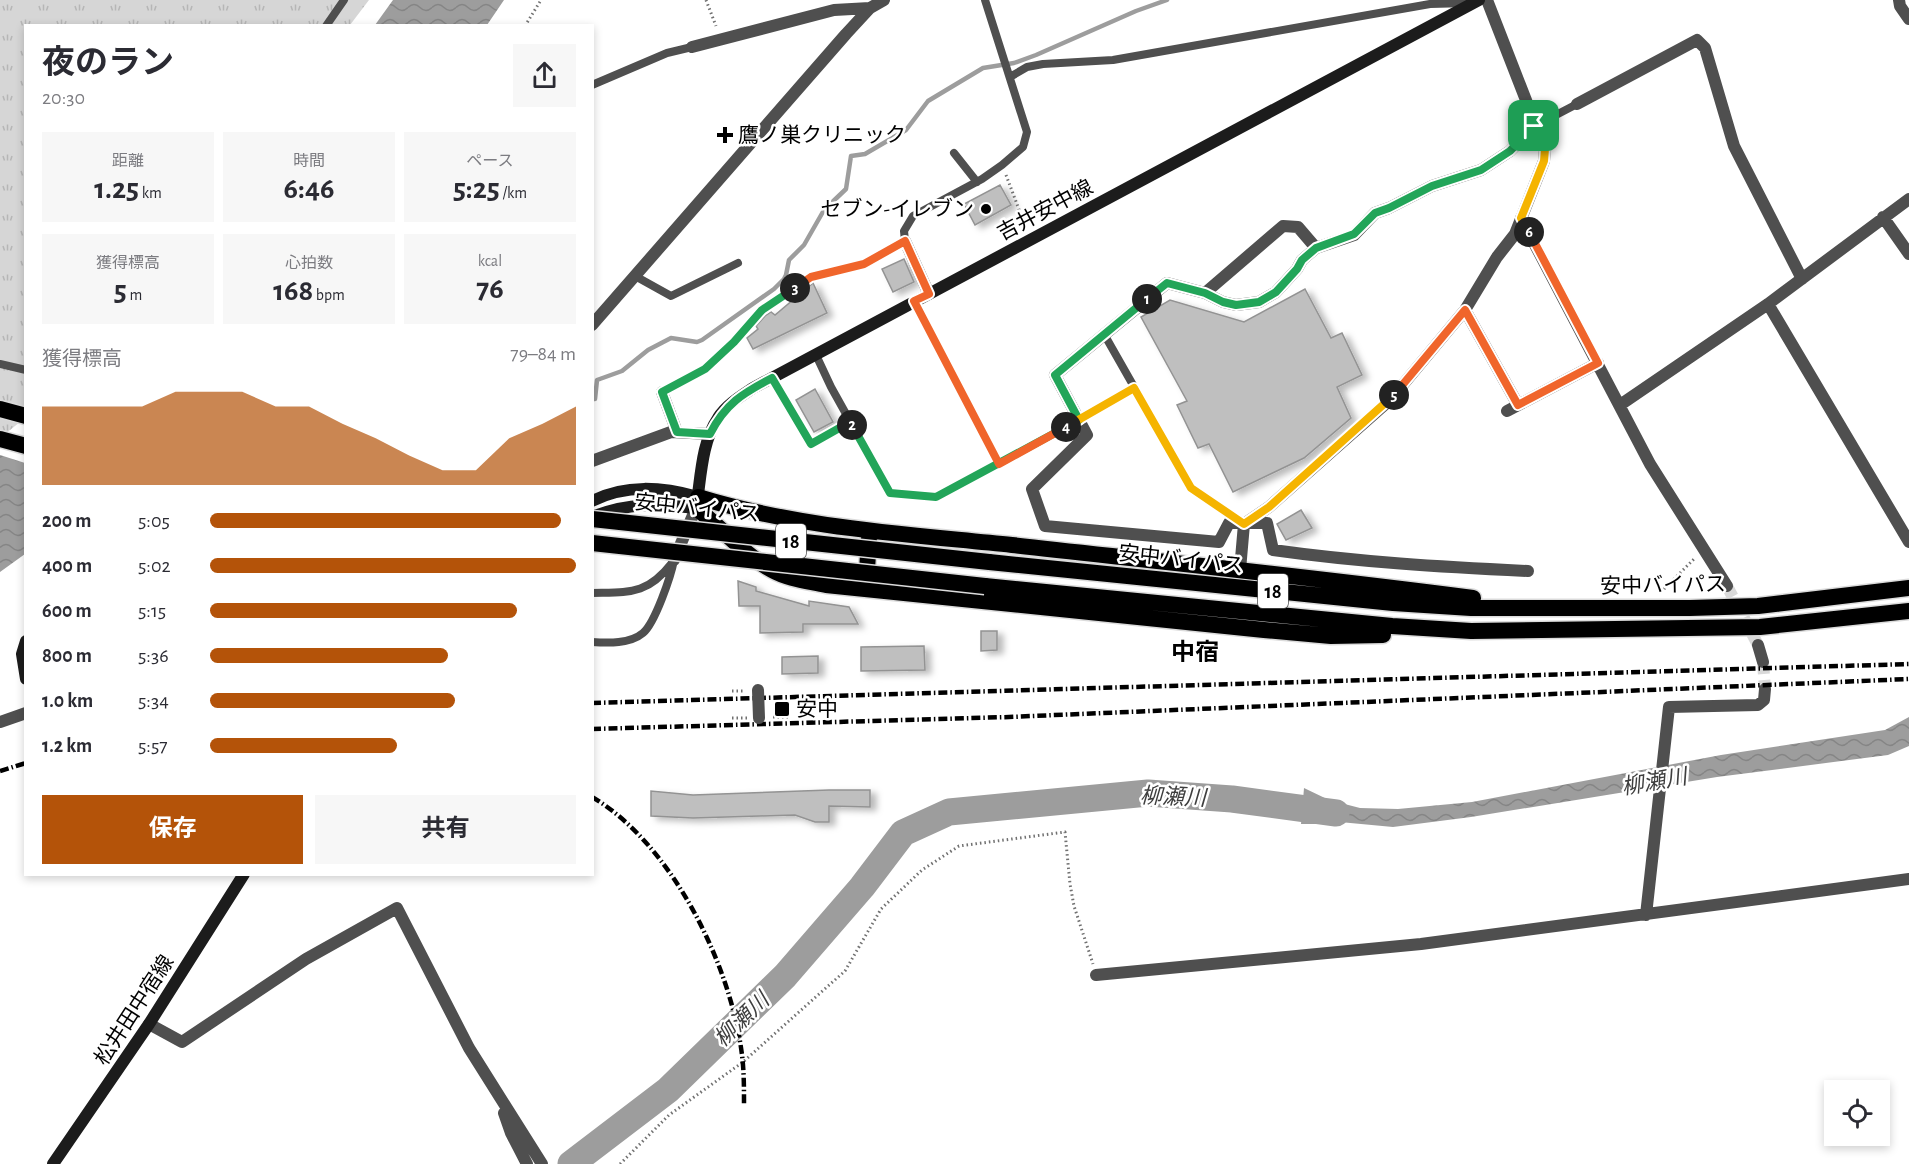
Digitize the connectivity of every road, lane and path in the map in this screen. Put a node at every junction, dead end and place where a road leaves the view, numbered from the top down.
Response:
1 (344, 0) edge
2 (542, 0) edge
3 (706, 0) edge
4 (884, 0) edge
5 (986, 0) edge
6 (1487, 0) edge
7 (1899, 0) edge
8 (1476, 2) edge
9 (868, 4) edge
10 (1909, 19) edge
11 (327, 24) edge
12 (526, 24) edge
13 (722, 41) junction
14 (692, 47) joint
15 (1010, 77) junction
16 (594, 84) edge
17 (1577, 104) joint
18 (1534, 126) junction
19 (954, 153) dead end
20 (1002, 165) junction
21 (977, 182) junction
22 (1909, 199) edge
23 (1883, 217) junction
24 (1521, 218) junction
25 (905, 241) junction
26 (1031, 241) junction
27 (1316, 248) junction
28 (1909, 254) edge
29 (738, 263) dead end
30 (635, 276) junction
31 (1802, 279) junction
32 (1205, 293) junction
33 (929, 294) junction
34 (914, 301) junction
35 (1768, 304) junction
36 (1465, 310) junction
37 (594, 323) edge
38 (1104, 334) junction
39 (816, 354) junction
40 (1598, 363) junction
41 (0, 364) edge
42 (24, 370) edge
43 (772, 378) junction
44 (1134, 388) junction
45 (662, 392) joint
46 (0, 402) edge
47 (1620, 405) junction
48 (24, 407) edge
49 (0, 409) edge
50 (24, 415) edge
51 (1079, 420) junction
52 (850, 422) junction
53 (0, 432) edge
54 (677, 432) junction
55 (710, 434) junction
56 (24, 438) edge
57 (0, 439) edge
58 (24, 445) edge
59 (594, 460) edge
60 (999, 464) junction
61 (594, 500) edge
62 (697, 502) junction
63 (594, 517) edge
64 (594, 518) edge
65 (1244, 524) junction
66 (869, 530) junction
67 (1909, 542) edge
68 (594, 543) edge
69 (1704, 550) junction
70 (674, 560) junction
71 (1240, 570) junction
72 (1528, 571) dead end
73 (1727, 586) tunnel mouth
74 (1909, 588) edge
75 (866, 589) junction
76 (1664, 589) dead end
77 (594, 593) edge
78 (1557, 609) junction
79 (1909, 611) edge
80 (1471, 631) junction
81 (594, 642) edge
82 (1758, 645) tunnel mouth
83 (24, 648) edge
84 (1763, 662) tunnel mouth
85 (24, 666) edge
86 (1765, 689) dead end
87 (758, 690) dead end
88 (24, 714) edge
89 (790, 717) dead end
90 (759, 718) joint
91 (0, 722) edge
92 (243, 876) edge
93 (1909, 879) edge
94 (1646, 915) junction
95 (1096, 975) joint
96 (149, 1024) junction
97 (496, 1092) junction
98 (54, 1164) edge
99 (527, 1164) edge
100 (542, 1164) edge
101 (620, 1164) edge

1 - 11 lane
2 - 12 path
3 - 13 path
4 - 9 street
5 - 15 lane
6 - 18 street
7 - 10 street
8 - 15 lane
8 - 26 main road, 吉井安中線
9 - 13 street
9 - 30 street
13 - 14 street
14 - 16 lane
15 - 20 lane
17 - 18 lane
17 - 31 street
18 - 24 street
18 - 27 street
19 - 21 lane
20 - 21 lane
20 - 26 path
21 - 25 lane
22 - 23 street
23 - 28 street
23 - 31 street
24 - 36 street
24 - 40 street
25 - 33 street
25 - 45 lane
26 - 33 main road, 吉井安中線
27 - 32 street
27 - 32 street
29 - 30 lane
30 - 37 street
31 - 35 street
32 - 38 street
33 - 34 main road, 吉井安中線
34 - 39 main road, 吉井安中線
34 - 60 lane
35 - 47 street
35 - 67 street
36 - 40 street
36 - 65 street
38 - 44 lane
38 - 51 street
39 - 43 main road, 吉井安中線
39 - 52 lane
40 - 47 street
41 - 42 lane
43 - 52 lane
43 - 55 main road, 吉井安中線
44 - 51 lane
44 - 65 lane
45 - 54 street
46 - 48 highway
47 - 69 street
49 - 50 highway
51 - 60 lane
51 - 65 street
52 - 60 lane
53 - 56 highway
54 - 55 street
54 - 59 street
55 - 62 main road, 吉井安中線
57 - 58 highway
61 - 62 main road
62 - 63 main road
62 - 66 highway
62 - 70 street
62 - 75 highway
64 - 78 highway, 安中バイパス / 18, bridge
65 - 71 street
65 - 72 street
66 - 71 highway
66 - 75 highway
68 - 80 highway, 安中バイパス / 18, bridge
69 - 73 street
69 - 76 path
70 - 77 lane
70 - 81 lane
71 - 78 highway
74 - 78 highway, 安中バイパス / 18
75 - 80 highway
79 - 80 highway, 安中バイパス / 18
82 - 84 street
83 - 85 main road
86 - 94 street
87 - 90 street, bridge
88 - 91 street
89 - 90 path
92 - 96 main road, 松井田中宿線
93 - 94 street
94 - 95 street
95 - 101 path
96 - 97 street
96 - 98 main road, 松井田中宿線
97 - 99 street
97 - 100 street

